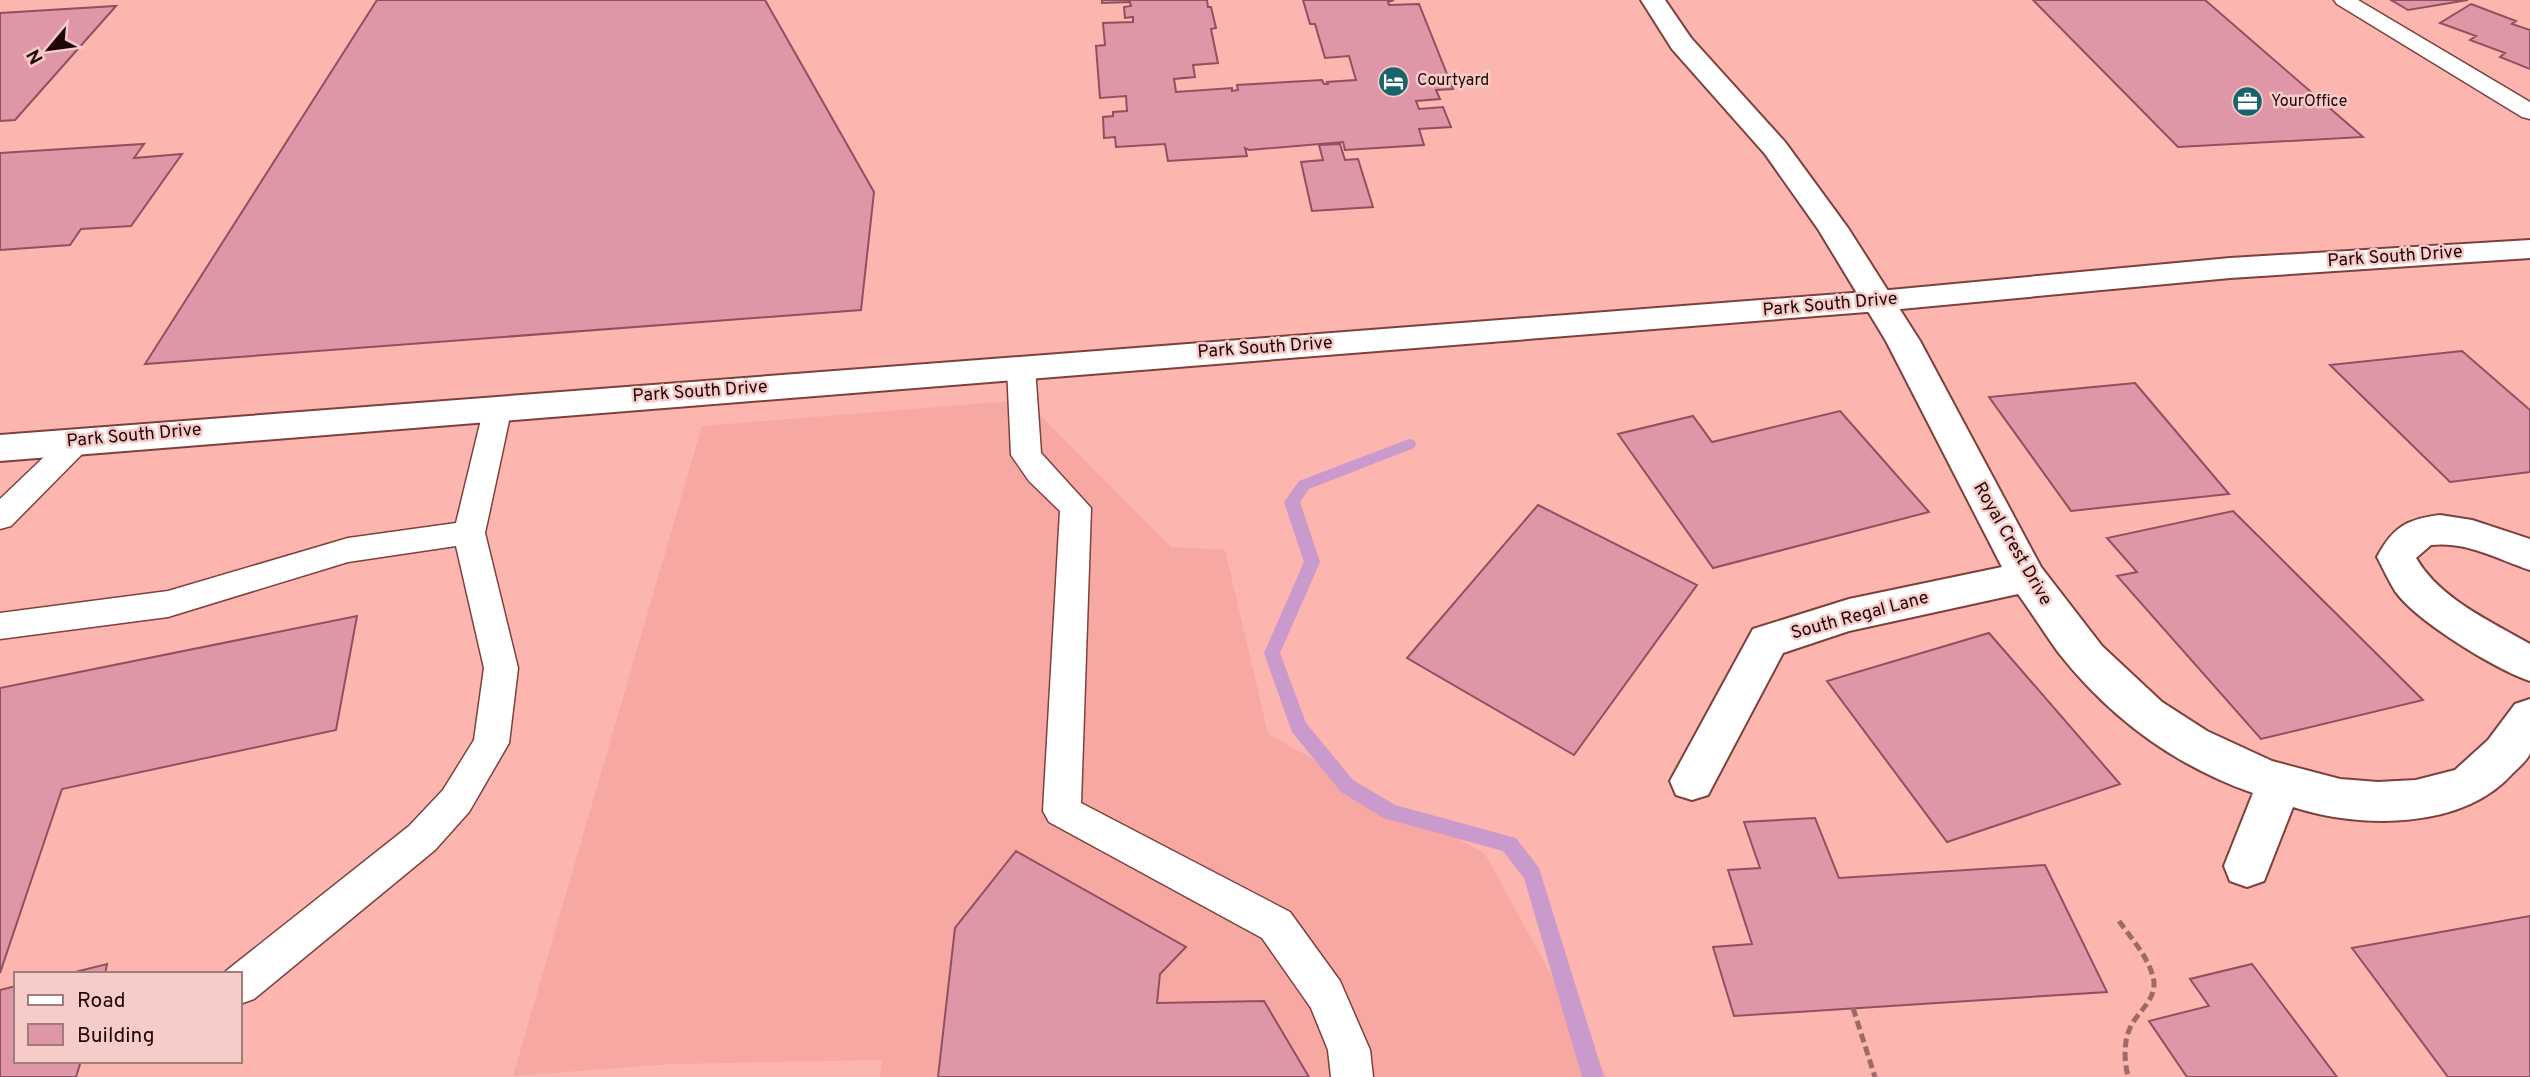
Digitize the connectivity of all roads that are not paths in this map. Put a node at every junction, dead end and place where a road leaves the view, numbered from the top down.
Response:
1 (1653, 0) edge
2 (2344, 0) edge
3 (2530, 112) edge
4 (2530, 249) edge
5 (1879, 301) junction
6 (1021, 367) junction
7 (498, 407) junction
8 (79, 440) junction
9 (0, 448) edge
10 (0, 519) edge
11 (469, 533) junction
12 (2530, 555) edge
13 (2027, 577) junction
14 (0, 626) edge
15 (2530, 664) edge
16 (2530, 717) edge
17 (1692, 781) dead end
18 (2280, 782) junction
19 (2248, 866) dead end
20 (242, 983) edge
21 (1352, 1077) edge

1 - 5 street, Royal Crest Drive
2 - 3 lane
4 - 5 street, Park South Drive
5 - 6 street, Park South Drive
5 - 13 street, Royal Crest Drive
6 - 7 street, Park South Drive
6 - 21 lane
7 - 8 street, Park South Drive
7 - 11 lane
8 - 9 street, Park South Drive
8 - 10 lane
11 - 14 lane
11 - 20 lane
12 - 15 street
13 - 17 street, South Regal Lane
13 - 18 street, Royal Crest Drive
16 - 18 street, Royal Crest Drive
18 - 19 street

